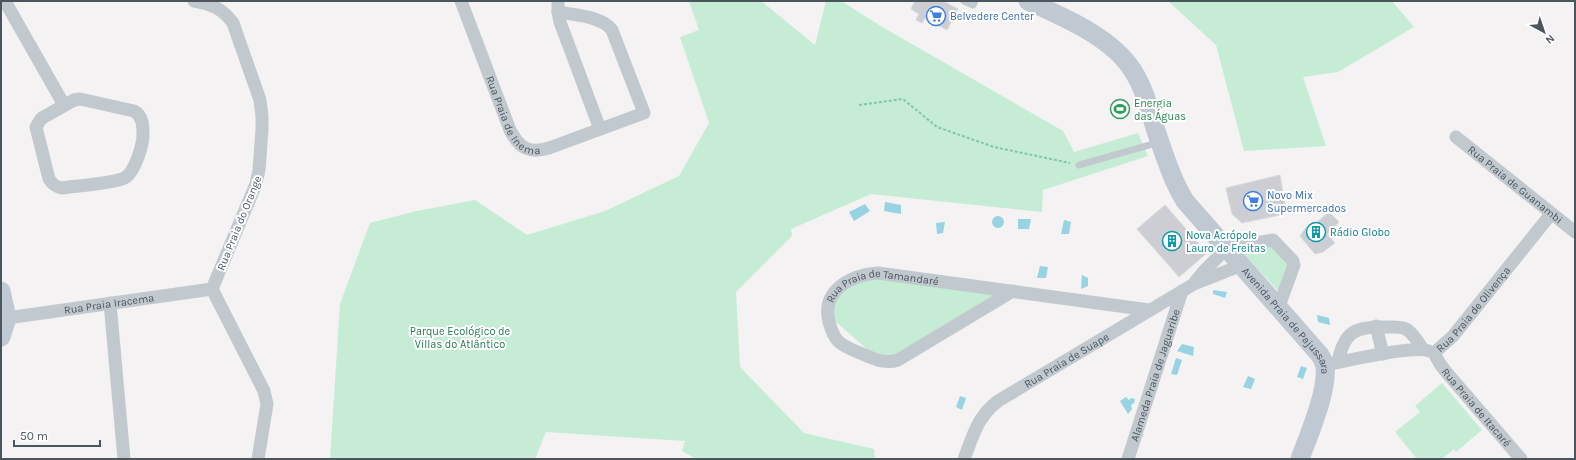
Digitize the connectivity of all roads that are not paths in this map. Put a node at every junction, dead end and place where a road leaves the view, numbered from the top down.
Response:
1 (194, 1) edge
2 (461, 1) edge
3 (964, 1) edge
4 (976, 1) edge
5 (1031, 2) edge
6 (6, 3) edge
7 (558, 7) edge
8 (64, 106) junction
9 (600, 129) junction
10 (1456, 137) dead end
11 (1160, 142) junction
12 (1079, 165) road end
13 (1551, 214) junction
14 (1575, 232) edge
15 (1227, 248) junction
16 (1242, 265) junction
17 (1194, 284) junction
18 (212, 289) junction
19 (1013, 290) junction
20 (1, 291) edge
21 (1182, 291) junction
22 (110, 303) junction
23 (1279, 306) junction
24 (1149, 310) junction
25 (7, 318) junction
26 (1376, 326) junction
27 (1, 337) edge
28 (1428, 350) junction
29 (1383, 354) junction
30 (1331, 364) junction
31 (128, 458) edge
32 (258, 459) edge
33 (964, 459) edge
34 (1128, 459) edge
35 (1300, 459) edge
36 (1521, 459) edge

1 - 18 street, Rua Praia do Orange
2 - 9 street, Rua Praia de Inema
3 - 4 lane
5 - 11 street, Avenida Praia de Pajussara
6 - 8 street
7 - 9 street
7 - 9 street, Rua Praia de Inema
8 - 8 street
10 - 13 street, Rua Praia de Guanambi
11 - 12 lane
11 - 15 street, Avenida Praia de Pajussara
13 - 14 street, Rua Praia de Guanambi
13 - 28 street, Rua Praia de Olivença
15 - 16 street, Avenida Praia de Pajussara
15 - 17 street, Rua Praia de Suape
15 - 23 street
16 - 17 street, Rua Praia de Suape
16 - 23 street, Avenida Praia de Pajussara
17 - 21 street, Rua Praia de Suape
18 - 22 street, Rua Praia Iracema
18 - 32 street
19 - 19 street, Rua Praia de Tamandaré
19 - 24 street, Rua Praia de Tamandaré
20 - 25 street
21 - 24 street, Rua Praia de Suape
21 - 34 street, Alameda Praia de Jaguaribe
22 - 25 street, Rua Praia Iracema
22 - 31 street
23 - 30 street, Avenida Praia de Pajussara
24 - 33 street, Rua Praia de Suape
25 - 27 street
26 - 28 street, Rua Praia de Itacaré
26 - 29 street
26 - 30 street, Rua Praia de Itacaré
28 - 29 street, Rua Praia de Olivença
28 - 36 street, Rua Praia de Itacaré
29 - 30 street, Rua Praia de Olivença
30 - 35 street, Avenida Praia de Pajussara

